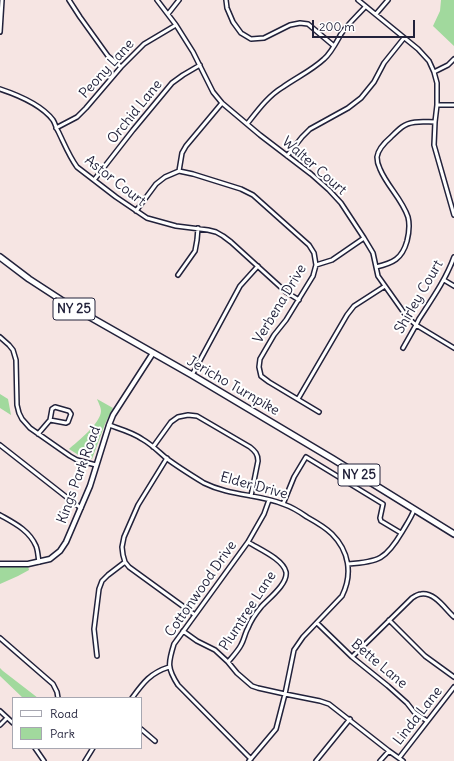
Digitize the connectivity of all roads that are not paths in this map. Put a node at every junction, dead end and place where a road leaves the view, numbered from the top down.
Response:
1 (2, 0) edge
2 (69, 0) edge
3 (157, 0) edge
4 (179, 0) edge
5 (226, 0) edge
6 (358, 0) edge
7 (388, 0) edge
8 (365, 7) junction
9 (168, 14) junction
10 (376, 14) junction
11 (176, 25) junction
12 (0, 32) edge
13 (404, 38) junction
14 (334, 46) junction
15 (454, 59) edge
16 (200, 65) junction
17 (121, 67) junction
18 (434, 72) junction
19 (0, 89) edge
20 (222, 103) junction
21 (437, 105) junction
22 (454, 105) edge
23 (435, 122) junction
24 (247, 124) junction
25 (56, 128) junction
26 (287, 156) junction
27 (179, 171) junction
28 (94, 180) junction
29 (136, 211) junction
30 (454, 215) edge
31 (198, 228) junction
32 (364, 238) junction
33 (454, 257) edge
34 (0, 258) edge
35 (316, 265) junction
36 (258, 266) junction
37 (376, 267) junction
38 (178, 275) dead end
39 (444, 280) junction
40 (385, 286) junction
41 (454, 286) edge
42 (298, 300) junction
43 (416, 325) junction
44 (0, 337) edge
45 (403, 348) dead end
46 (454, 348) edge
47 (153, 353) junction
48 (192, 375) junction
49 (298, 399) junction
50 (319, 412) dead end
51 (50, 420) junction
52 (109, 425) junction
53 (38, 434) junction
54 (0, 445) edge
55 (153, 447) junction
56 (167, 458) junction
57 (96, 465) junction
58 (251, 496) junction
59 (269, 500) junction
60 (283, 504) junction
61 (82, 508) junction
62 (414, 510) junction
63 (0, 515) edge
64 (401, 534) junction
65 (454, 534) edge
66 (248, 542) junction
67 (39, 562) junction
68 (126, 562) junction
69 (0, 564) edge
70 (348, 564) junction
71 (195, 615) junction
72 (454, 617) edge
73 (389, 620) junction
74 (317, 623) junction
75 (183, 631) junction
76 (0, 638) edge
77 (97, 656) dead end
78 (352, 658) junction
79 (228, 662) junction
80 (169, 667) junction
81 (454, 677) edge
82 (454, 687) edge
83 (285, 694) junction
84 (58, 697) edge
85 (133, 697) edge
86 (0, 711) edge
87 (7, 718) junction
88 (350, 720) junction
89 (427, 721) junction
90 (12, 722) edge
91 (0, 725) edge
92 (142, 731) edge
93 (155, 741) dead end
94 (36, 749) edge
95 (92, 749) edge
96 (389, 751) junction
97 (399, 758) junction
98 (250, 760) edge
99 (44, 761) edge
100 (85, 761) edge
101 (316, 761) edge
102 (380, 761) edge
103 (403, 761) edge

1 - 12 street
2 - 17 street
3 - 9 street, Walter Court
4 - 9 street
5 - 14 street
6 - 8 street
7 - 10 street
8 - 10 street
8 - 14 street
9 - 11 street, Walter Court
10 - 13 street
11 - 16 street, Walter Court
11 - 17 street, Peony Lane
13 - 18 street
13 - 26 street
14 - 24 street
15 - 18 street
16 - 20 street, Walter Court
16 - 28 street, Orchid Lane
17 - 25 street, Peony Lane
18 - 21 street
19 - 25 street, Astor Court
20 - 24 street, Walter Court
20 - 27 street
21 - 22 street
21 - 23 street
23 - 30 street
23 - 37 street
24 - 26 street, Walter Court
25 - 28 street, Astor Court
26 - 32 street, Walter Court
27 - 29 street
27 - 35 street, Verbena Drive
28 - 29 street, Astor Court
29 - 31 street, Astor Court
31 - 36 street, Astor Court
31 - 38 street
32 - 35 street
32 - 37 street, Walter Court
33 - 39 street, Shirley Court
34 - 47 main road, Jericho Turnpike / NY 25
35 - 42 street, Verbena Drive
36 - 42 street, Astor Court
36 - 48 street
37 - 40 street, Walter Court
39 - 41 street
39 - 43 street, Shirley Court
40 - 43 street, Walter Court
40 - 49 street
42 - 49 street, Verbena Drive
43 - 45 street, Shirley Court
43 - 46 street, Walter Court
44 - 53 street
47 - 48 main road, Jericho Turnpike / NY 25
47 - 52 street, Kings Park Road
48 - 62 main road, Jericho Turnpike / NY 25
49 - 50 street, Verbena Drive
51 - 51 street
51 - 53 street
52 - 55 street, Elder Drive
52 - 57 street, Kings Park Road
53 - 57 street
54 - 61 street
55 - 56 street, Elder Drive
55 - 58 street
56 - 58 street, Elder Drive
56 - 68 street
57 - 61 street, Kings Park Road
58 - 59 street, Elder Drive
59 - 60 street, Elder Drive
59 - 66 street, Cottonwood Drive
60 - 64 street
60 - 70 street, Elder Drive
61 - 67 street, Kings Park Road
62 - 64 street
62 - 65 main road, Jericho Turnpike / NY 25
63 - 67 street
64 - 70 street
66 - 71 street, Cottonwood Drive
66 - 79 street, Plumtree Lane
67 - 69 street, Kings Park Road
68 - 71 street
68 - 77 street
70 - 74 street, Elder Drive
71 - 75 street, Cottonwood Drive
72 - 73 street
73 - 78 street
73 - 81 street
74 - 78 street, Bette Lane
74 - 83 street, Elder Drive
75 - 79 street
75 - 80 street, Cottonwood Drive
76 - 84 street
78 - 89 street, Bette Lane
79 - 83 street
80 - 85 street
80 - 98 street
82 - 89 street, Linda Lane
83 - 88 street
83 - 98 street, Elder Drive
86 - 87 street
87 - 90 street
87 - 91 street
88 - 96 street
88 - 101 street
89 - 97 street, Linda Lane
92 - 93 street
94 - 99 street
95 - 100 street
96 - 97 street
96 - 102 street
97 - 103 street

